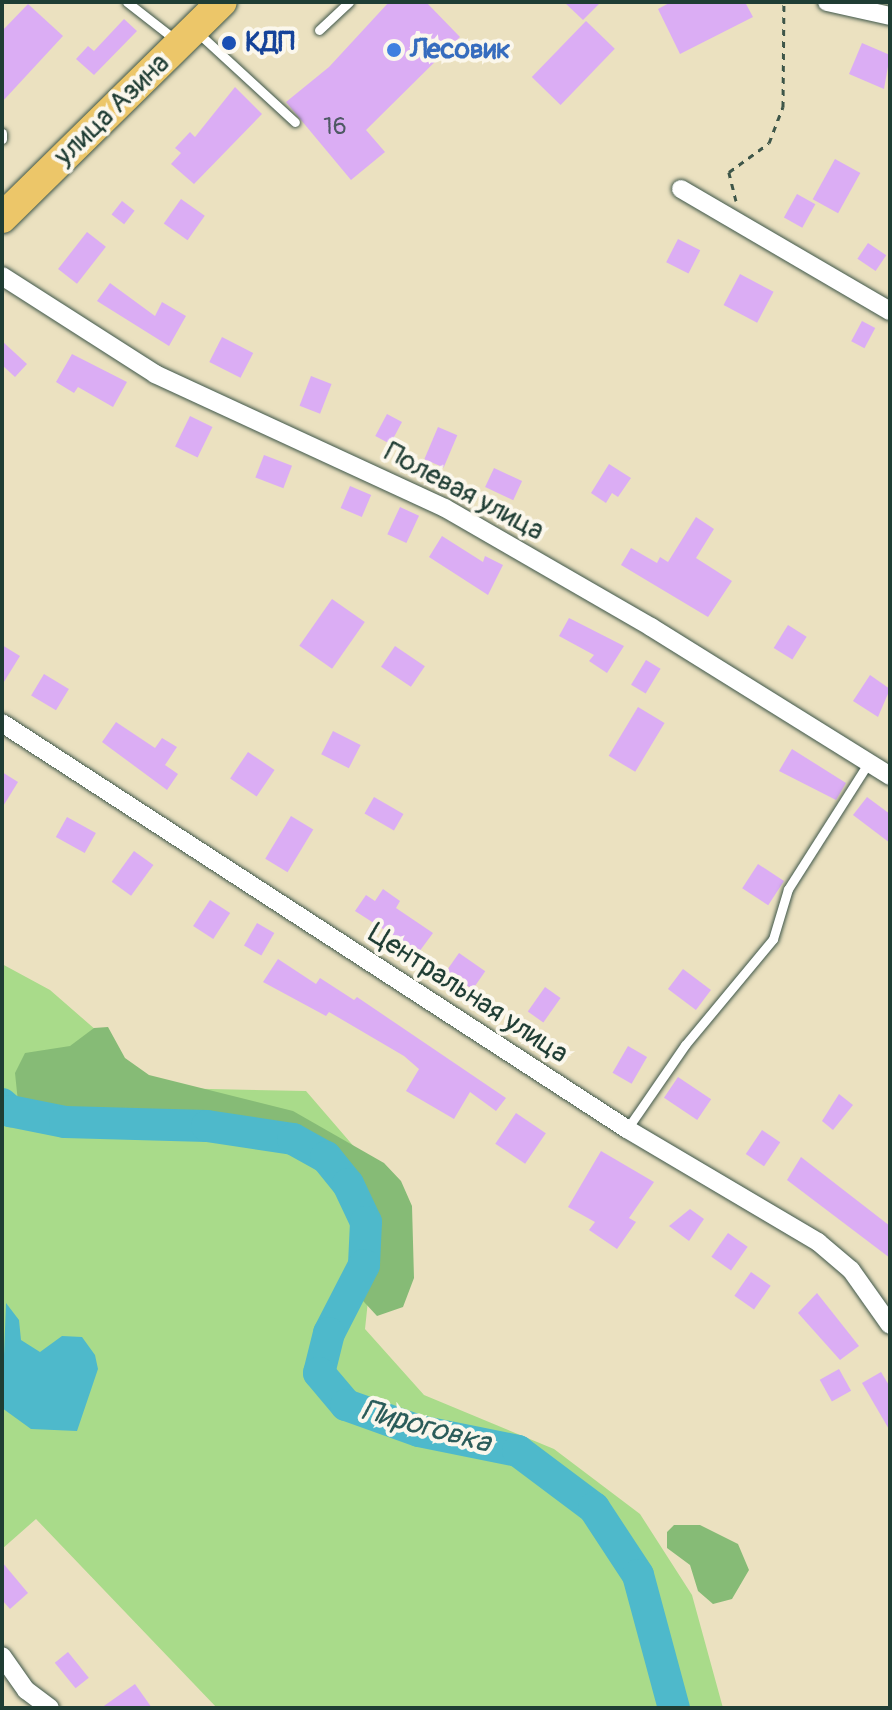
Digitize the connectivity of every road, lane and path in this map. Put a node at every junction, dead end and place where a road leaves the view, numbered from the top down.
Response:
1 (127, 2) edge
2 (222, 2) edge
3 (349, 2) edge
4 (784, 2) edge
5 (827, 2) edge
6 (890, 16) edge
7 (319, 30) dead end
8 (187, 36) junction
9 (295, 122) dead end
10 (2, 133) edge
11 (2, 139) edge
12 (681, 189) dead end
13 (8, 207) edge
14 (744, 226) junction
15 (2, 276) edge
16 (890, 311) edge
17 (2, 723) edge
18 (869, 762) junction
19 (890, 776) edge
20 (627, 1129) junction
21 (890, 1325) edge
22 (2, 1656) edge
23 (50, 1708) edge

1 - 8 lane
2 - 8 main road, улица Азина
3 - 7 lane
4 - 14 path
5 - 6 street
8 - 9 lane
8 - 13 main road, улица Азина
10 - 11 lane
12 - 14 street
14 - 16 street
15 - 18 street, Полевая улица
17 - 20 street, Центральная улица
18 - 19 street, Полевая улица
18 - 20 lane
20 - 21 street, Центральная улица
22 - 23 street

